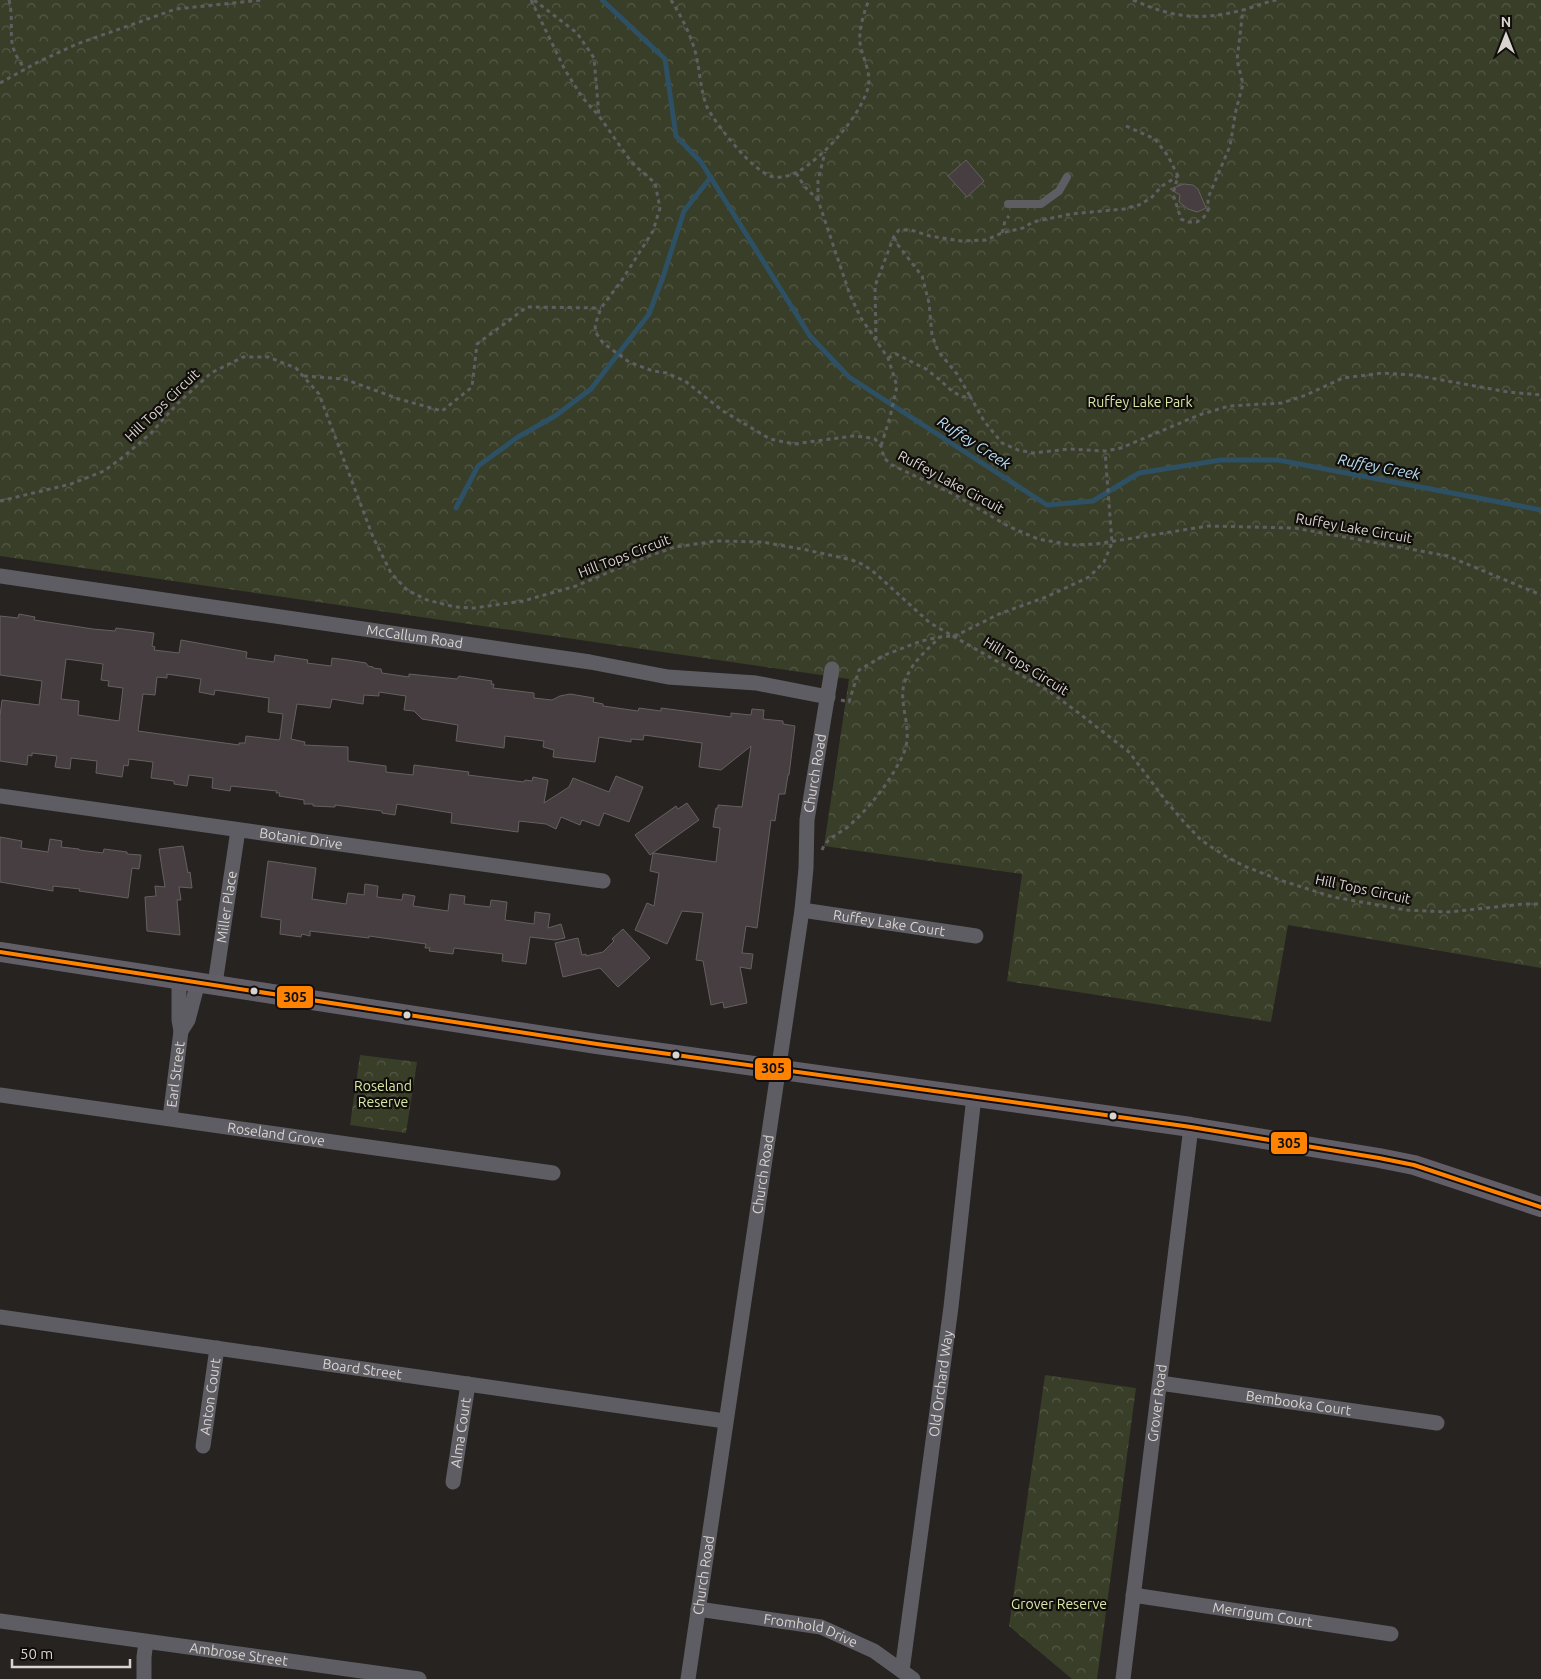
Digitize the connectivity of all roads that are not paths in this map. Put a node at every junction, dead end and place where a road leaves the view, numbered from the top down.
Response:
1 (1067, 178) dead end
2 (1008, 204) dead end
3 (0, 576) edge
4 (832, 669) dead end
5 (828, 697) junction
6 (0, 796) edge
7 (238, 830) junction
8 (602, 881) dead end
9 (802, 910) junction
10 (976, 936) dead end
11 (0, 952) edge
12 (197, 982) junction
13 (779, 1069) junction
14 (0, 1095) edge
15 (974, 1096) junction
16 (170, 1118) junction
17 (1191, 1127) junction
18 (553, 1173) dead end
19 (1541, 1206) edge
20 (0, 1317) edge
21 (217, 1348) junction
22 (1160, 1383) junction
23 (468, 1384) junction
24 (725, 1421) junction
25 (1438, 1423) dead end
26 (203, 1446) dead end
27 (453, 1482) dead end
28 (1133, 1595) junction
29 (698, 1609) junction
30 (0, 1621) edge
31 (1391, 1634) dead end
32 (151, 1643) junction
33 (908, 1675) edge
34 (144, 1679) edge
35 (148, 1679) edge
36 (419, 1679) edge
37 (688, 1679) edge
38 (1123, 1679) edge

1 - 2 lane
3 - 5 street, McCallum Road
4 - 5 street, Church Road
5 - 9 street, Church Road
6 - 7 street, Botanic Drive
7 - 8 street, Botanic Drive
7 - 12 street, Miller Place
9 - 10 street, Ruffey Lake Court
9 - 13 street, Church Road
11 - 12 main road
12 - 13 main road
12 - 16 street, Earl Street
13 - 15 main road
13 - 24 street, Church Road
14 - 16 street, Roseland Grove
15 - 17 main road
15 - 33 street, Old Orchard Way
16 - 18 street, Roseland Grove
17 - 19 main road
17 - 22 street, Grover Road
20 - 21 street, Board Street
21 - 23 street, Board Street
21 - 26 street, Anton Court
22 - 25 street, Bembooka Court
22 - 28 street, Grover Road
23 - 24 street, Board Street
23 - 27 street, Alma Court
24 - 29 street, Church Road
28 - 31 street, Merrigum Court
28 - 38 street, Grover Road
29 - 33 street, Fromhold Drive
29 - 37 street, Church Road
30 - 32 street, Ambrose Street
32 - 34 street
32 - 35 street
32 - 36 street, Ambrose Street

